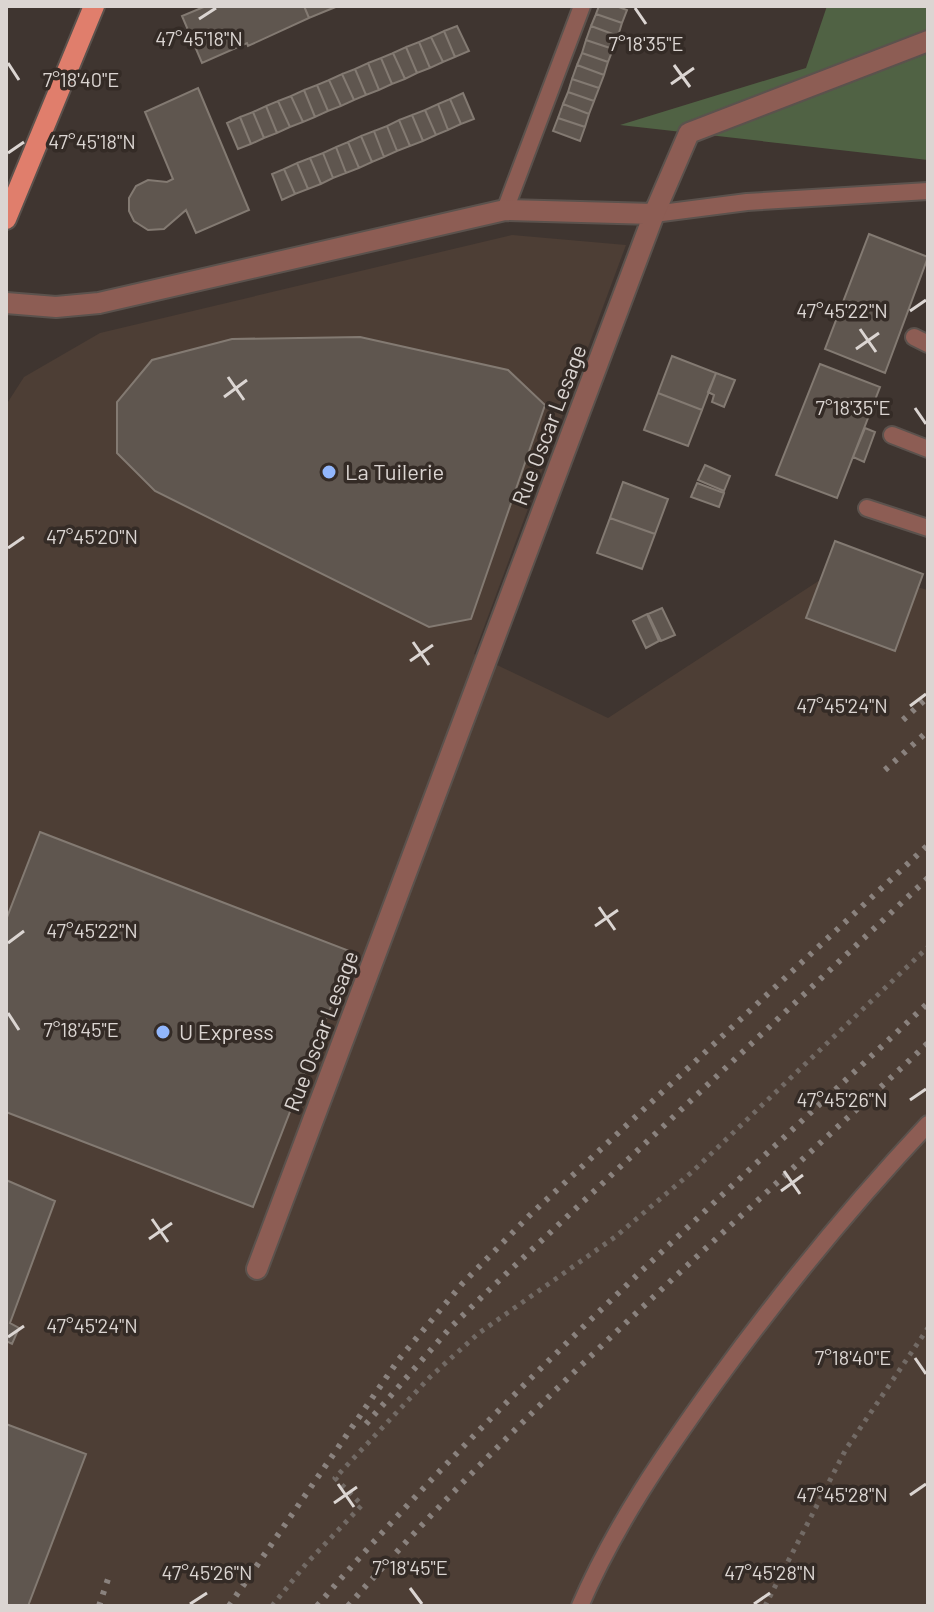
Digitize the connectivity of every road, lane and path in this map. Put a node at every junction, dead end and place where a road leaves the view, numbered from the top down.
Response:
1 (94, 6) edge
2 (582, 6) edge
3 (928, 41) edge
4 (928, 191) edge
5 (505, 210) junction
6 (654, 214) junction
7 (6, 219) edge
8 (6, 303) edge
9 (892, 435) dead end
10 (928, 449) edge
11 (867, 508) dead end
12 (928, 528) edge
13 (928, 947) edge
14 (928, 1124) edge
15 (257, 1269) dead end
16 (928, 1328) edge
17 (272, 1606) edge
18 (580, 1606) edge
19 (765, 1606) edge

1 - 7 main road
2 - 5 lane
3 - 6 street, Rue Oscar Lesage
4 - 6 lane
5 - 6 street
5 - 8 street
6 - 15 street, Rue Oscar Lesage
9 - 10 lane
11 - 12 lane
13 - 17 path
14 - 18 lane
16 - 19 path

